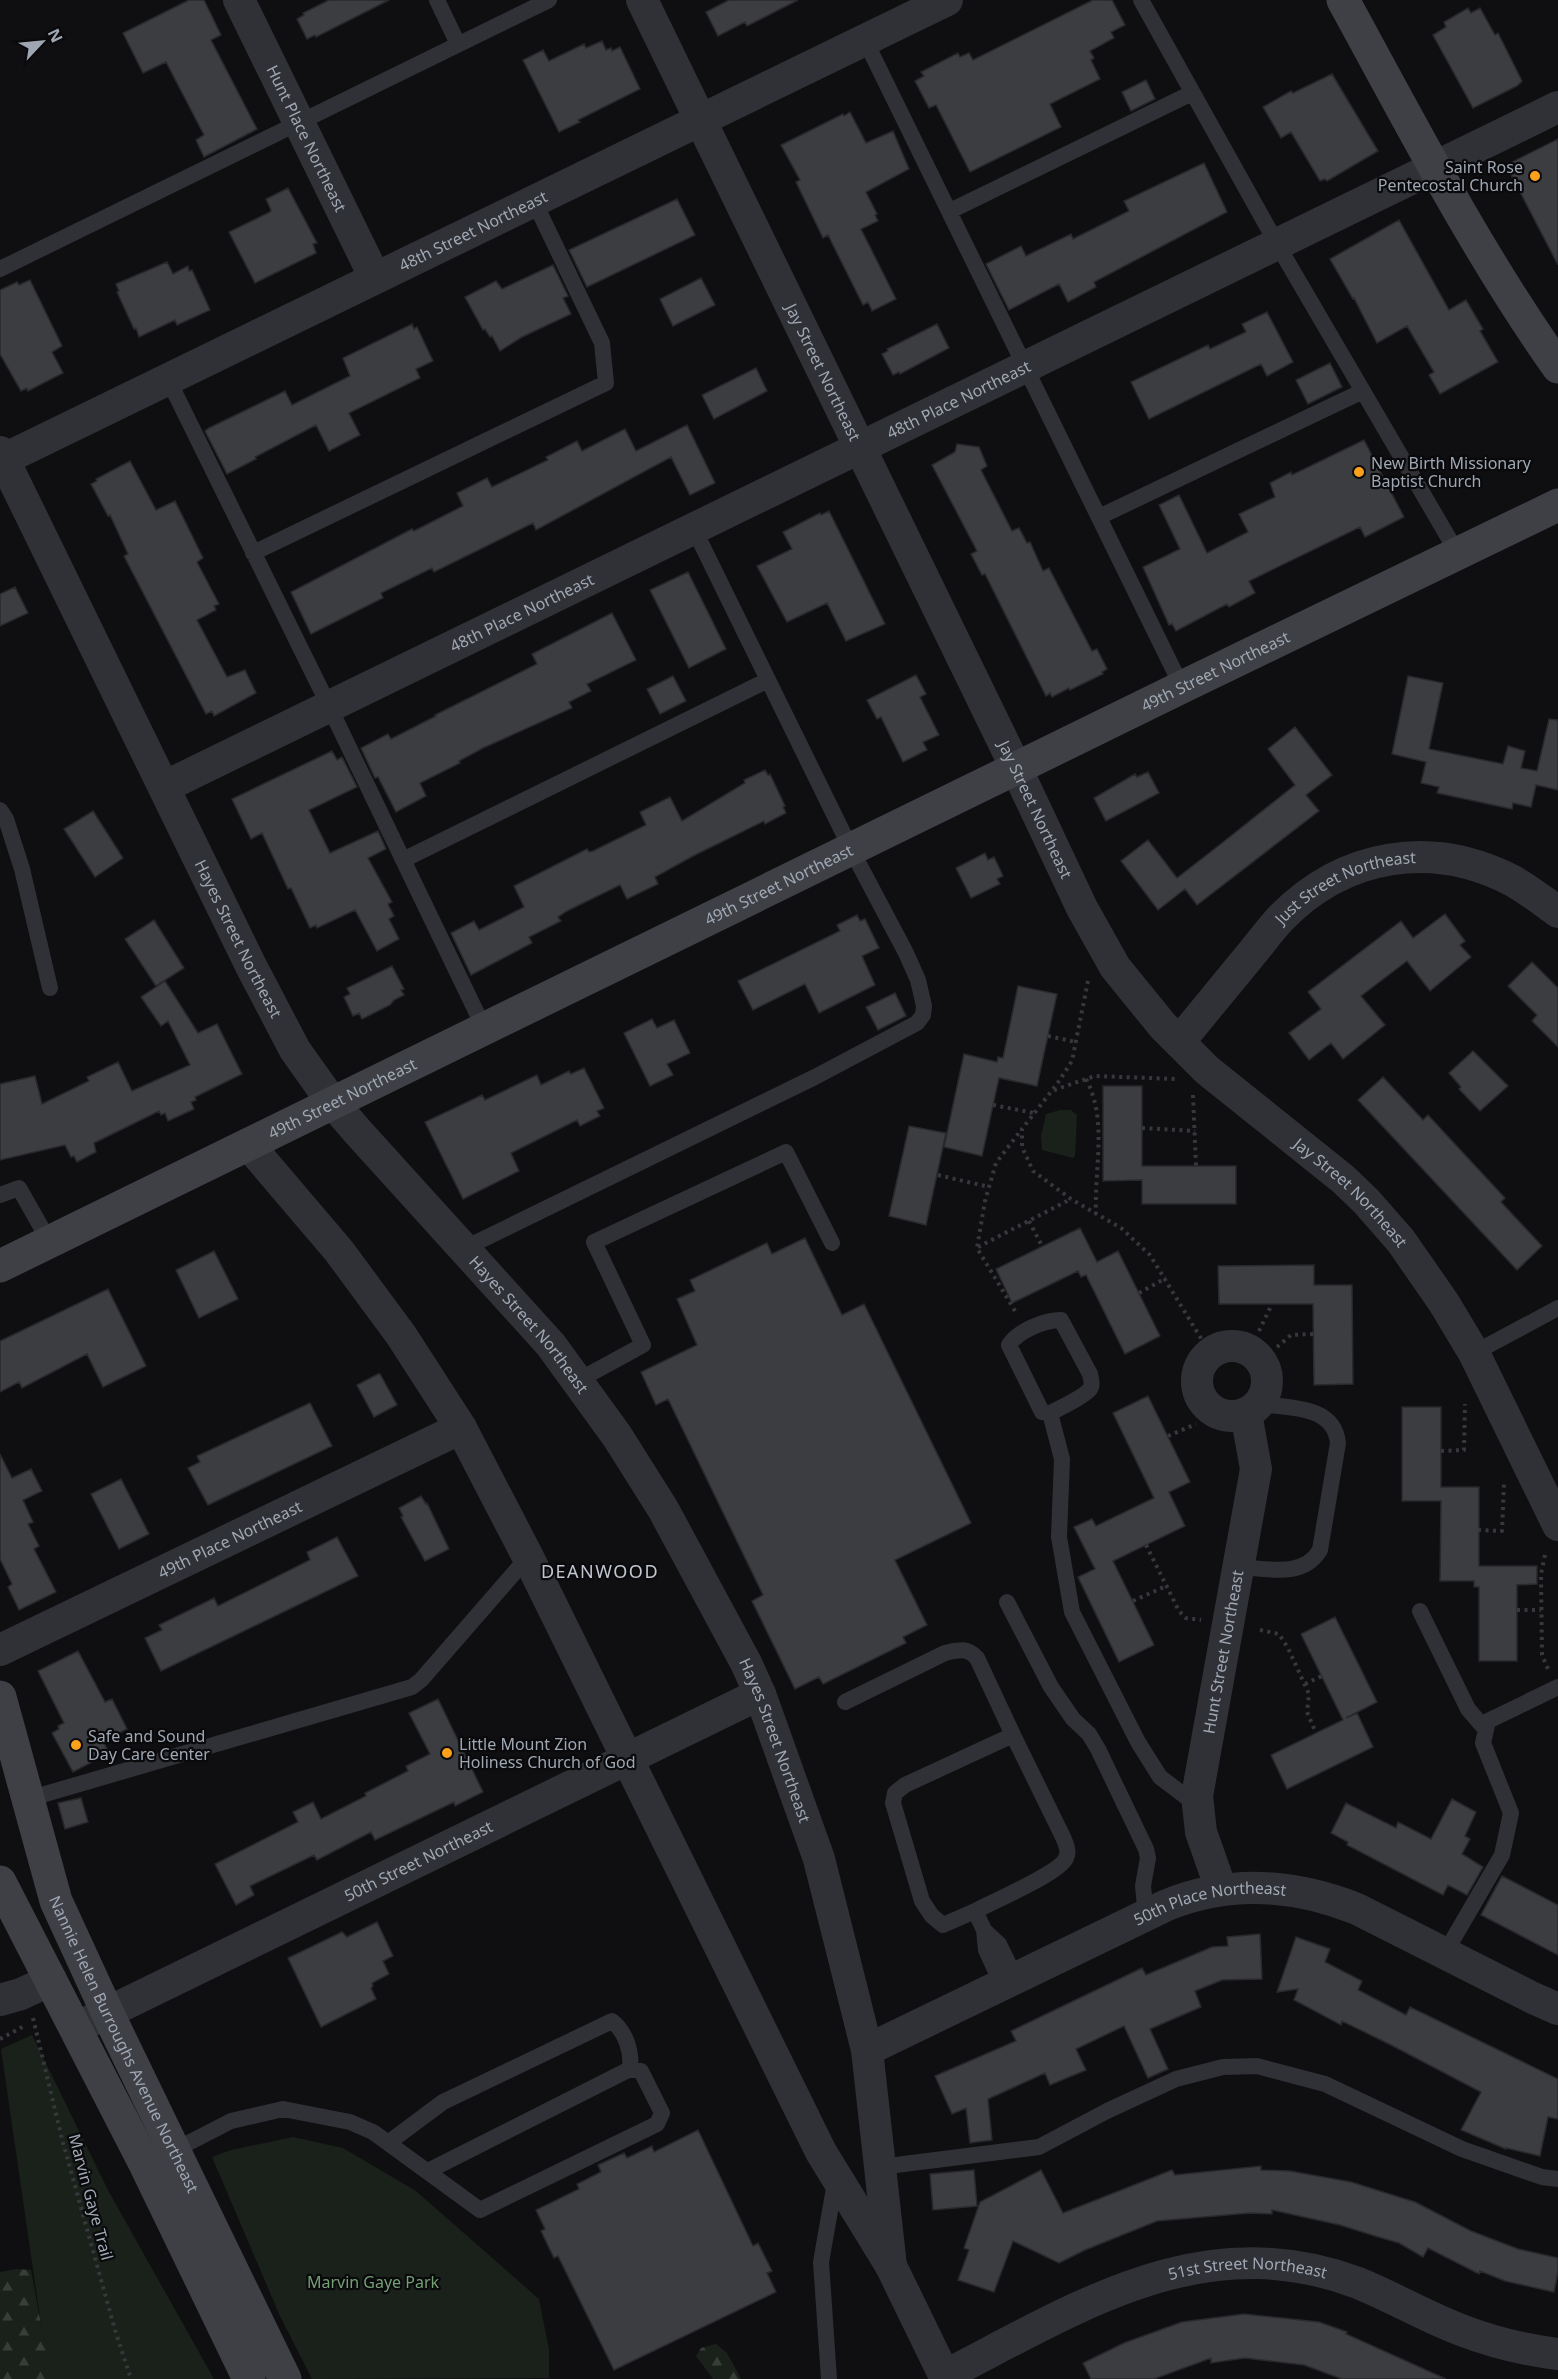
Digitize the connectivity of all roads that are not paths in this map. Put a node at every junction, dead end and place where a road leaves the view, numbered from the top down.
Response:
1 (239, 0) edge
2 (437, 0) edge
3 (549, 0) edge
4 (642, 0) edge
5 (947, 0) edge
6 (1141, 0) edge
7 (1343, 0) edge
8 (1364, 0) edge
9 (865, 40) junction
10 (458, 44) junction
11 (1192, 93) junction
12 (1558, 107) edge
13 (701, 120) junction
14 (298, 122) junction
15 (1444, 164) junction
16 (534, 201) junction
17 (950, 211) junction
18 (1277, 244) junction
19 (0, 269) edge
20 (375, 279) junction
21 (1558, 335) edge
22 (1027, 366) junction
23 (1558, 368) edge
24 (168, 379) junction
25 (1363, 391) junction
26 (860, 448) junction
27 (1, 457) edge
28 (1558, 505) edge
29 (1100, 517) junction
30 (694, 529) junction
31 (253, 553) junction
32 (1458, 554) junction
33 (768, 680) junction
34 (1182, 687) junction
35 (329, 706) junction
36 (1016, 768) junction
37 (164, 787) junction
38 (0, 810) edge
39 (851, 849) junction
40 (403, 860) junction
41 (1558, 912) edge
42 (50, 988) dead end
43 (484, 1028) junction
44 (1179, 1042) junction
45 (332, 1102) junction
46 (248, 1144) junction
47 (0, 1195) edge
48 (49, 1241) junction
49 (832, 1243) dead end
50 (464, 1249) junction
51 (0, 1266) edge
52 (1558, 1308) edge
53 (1474, 1353) junction
54 (577, 1381) junction
55 (1253, 1409) joint
56 (1050, 1413) junction
57 (461, 1428) junction
58 (1558, 1526) edge
59 (528, 1557) junction
60 (1238, 1567) junction
61 (1007, 1602) dead end
62 (1420, 1611) dead end
63 (0, 1650) edge
64 (1558, 1688) edge
65 (760, 1694) junction
66 (0, 1697) edge
67 (845, 1702) dead end
68 (1486, 1730) junction
69 (1013, 1735) junction
70 (627, 1760) junction
71 (28, 1800) junction
72 (1197, 1805) junction
73 (0, 1882) edge
74 (1221, 1889) junction
75 (975, 1911) junction
76 (1146, 1916) junction
77 (1444, 1953) junction
78 (51, 1980) junction
79 (1009, 1982) junction
80 (0, 2000) edge
81 (1558, 2009) edge
82 (108, 2014) junction
83 (76, 2028) junction
84 (867, 2050) junction
85 (630, 2069) junction
86 (388, 2144) junction
87 (174, 2151) junction
88 (146, 2166) junction
89 (880, 2167) junction
90 (428, 2171) junction
91 (836, 2176) junction
92 (1558, 2179) edge
93 (891, 2266) junction
94 (1558, 2354) edge
95 (945, 2378) edge
96 (249, 2379) edge
97 (285, 2379) edge
98 (829, 2379) edge

1 - 14 street, Hunt Place Northeast
2 - 10 lane
3 - 10 lane
4 - 13 street, Jay Street Northeast
5 - 9 street, 48th Street Northeast
6 - 11 lane
7 - 15 main road
8 - 15 main road
9 - 13 street, 48th Street Northeast
9 - 17 lane
10 - 14 lane
11 - 17 lane
11 - 18 lane
12 - 15 street, 48th Place Northeast
13 - 16 street, 48th Street Northeast
13 - 26 street, Jay Street Northeast
14 - 19 lane
14 - 20 street, Hunt Place Northeast
15 - 18 street, 48th Place Northeast
15 - 21 main road
15 - 23 main road
16 - 20 street, 48th Street Northeast
16 - 31 lane
17 - 22 lane
18 - 22 street, 48th Place Northeast
18 - 25 lane
20 - 24 street, 48th Street Northeast
22 - 26 street, 48th Place Northeast
22 - 29 lane
24 - 27 street, 48th Street Northeast
24 - 31 lane
25 - 29 lane
25 - 32 lane
26 - 30 street, 48th Place Northeast
26 - 36 street, Jay Street Northeast
27 - 37 street, Hayes Street Northeast
28 - 32 main road, 49th Street Northeast
29 - 34 lane
30 - 33 lane
30 - 35 street, 48th Place Northeast
31 - 35 lane
32 - 34 main road, 49th Street Northeast
33 - 39 lane
33 - 40 lane
34 - 36 main road, 49th Street Northeast
35 - 37 street, 48th Place Northeast
35 - 40 lane
36 - 39 main road, 49th Street Northeast
36 - 44 street, Jay Street Northeast
37 - 45 street, Hayes Street Northeast
38 - 42 lane
39 - 43 main road, 49th Street Northeast
39 - 50 lane
40 - 43 lane
41 - 44 street, Just Street Northeast
43 - 45 main road, 49th Street Northeast
44 - 53 street, Jay Street Northeast
45 - 46 main road, 49th Street Northeast
45 - 50 street, Hayes Street Northeast
46 - 48 main road, 49th Street Northeast
46 - 57 street, Hayes Street Northeast
47 - 48 lane
48 - 51 main road, 49th Street Northeast
49 - 54 lane
50 - 54 street, Hayes Street Northeast
52 - 53 lane
53 - 58 street, Jay Street Northeast
54 - 65 street, Hayes Street Northeast
55 - 60 street, Hunt Street Northeast
55 - 60 lane
56 - 56 lane
56 - 72 lane
57 - 59 street, Hayes Street Northeast
57 - 63 street, 49th Place Northeast
59 - 70 street, Hayes Street Northeast
59 - 71 lane
60 - 72 street, Hunt Street Northeast
61 - 76 lane
62 - 68 lane
64 - 68 lane
65 - 70 street, 50th Street Northeast
65 - 84 street, Hayes Street Northeast
66 - 71 main road, Nannie Helen Burroughs Avenue Northeast
67 - 69 lane
68 - 77 lane
69 - 75 lane
69 - 75 lane
70 - 82 street, 50th Street Northeast
70 - 91 street, Hayes Street Northeast
71 - 82 main road, Nannie Helen Burroughs Avenue Northeast
72 - 74 street, Hunt Street Northeast
73 - 78 main road, Nannie Helen Burroughs Avenue Northeast
74 - 76 street, 50th Place Northeast
74 - 77 street, 50th Place Northeast
75 - 79 lane
76 - 79 street, 50th Place Northeast
77 - 81 street, 50th Place Northeast
78 - 80 street
78 - 83 main road, Nannie Helen Burroughs Avenue Northeast
79 - 84 street, 50th Place Northeast
82 - 83 street, 50th Street Northeast
82 - 87 main road, Nannie Helen Burroughs Avenue Northeast
83 - 88 main road, Nannie Helen Burroughs Avenue Northeast
84 - 89 street, Hayes Street Northeast
85 - 86 lane
85 - 90 lane
85 - 90 lane
86 - 87 lane
86 - 90 lane
87 - 88 lane
87 - 97 main road, Nannie Helen Burroughs Avenue Northeast
88 - 96 main road, Nannie Helen Burroughs Avenue Northeast
89 - 92 lane
89 - 93 street, Hayes Street Northeast
91 - 93 street, Hayes Street Northeast
91 - 98 lane
93 - 95 street, Hayes Street Northeast
94 - 95 street, 51st Street Northeast

